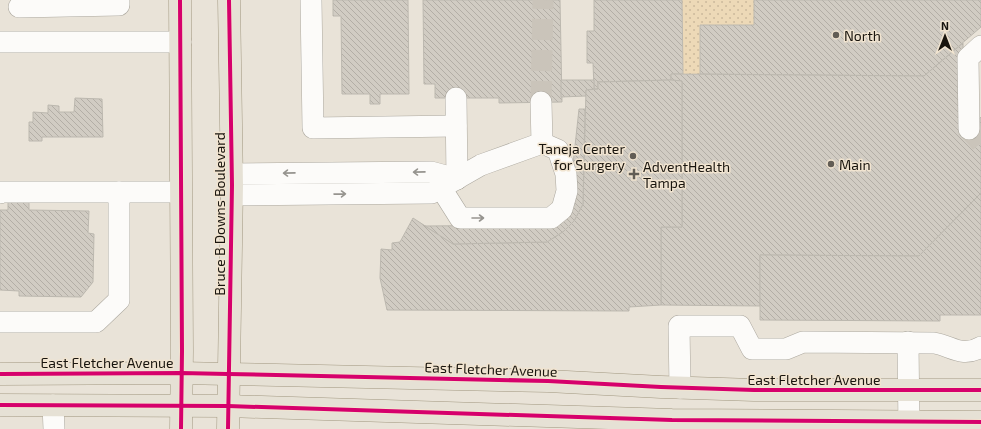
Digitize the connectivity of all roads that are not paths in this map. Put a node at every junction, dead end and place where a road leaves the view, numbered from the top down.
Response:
1 (119, 0) edge
2 (180, 0) edge
3 (229, 0) edge
4 (311, 0) edge
5 (15, 4) edge
6 (10, 42) edge
7 (181, 42) junction
8 (981, 46) edge
9 (975, 80) edge
10 (456, 98) dead end
11 (541, 102) tunnel mouth
12 (456, 126) junction
13 (969, 129) dead end
14 (542, 143) junction
15 (231, 184) junction
16 (449, 184) junction
17 (119, 192) junction
18 (181, 192) junction
19 (0, 193) edge
20 (0, 322) edge
21 (908, 342) junction
22 (981, 347) edge
23 (181, 373) junction
24 (0, 374) edge
25 (228, 374) junction
26 (680, 388) junction
27 (908, 390) junction
28 (981, 390) edge
29 (0, 405) edge
30 (53, 405) junction
31 (180, 406) junction
32 (228, 406) junction
33 (981, 422) edge
34 (909, 425) edge
35 (54, 429) edge
36 (181, 429) edge
37 (228, 429) edge

1 - 5 lane
2 - 7 main road
3 - 15 main road, Bruce B Downs Boulevard
4 - 12 lane
5 - 6 lane
6 - 7 lane
7 - 18 main road
8 - 9 lane
9 - 13 lane
10 - 12 lane
11 - 14 lane
12 - 16 lane
14 - 16 lane
16 -> 14 lane
15 - 16 lane
15 - 25 main road, Bruce B Downs Boulevard
17 - 18 lane
17 - 19 lane
17 - 20 lane
18 - 23 main road
21 - 22 lane
21 - 26 lane
21 - 27 lane
23 - 24 main road, East Fletcher Avenue
23 - 25 main road, East Fletcher Avenue
23 - 31 main road
25 - 26 main road, East Fletcher Avenue
25 - 32 main road, Bruce B Downs Boulevard
26 - 27 main road, East Fletcher Avenue
27 - 28 main road, East Fletcher Avenue
27 - 34 lane
29 - 30 main road
30 - 31 main road
30 - 35 lane
31 - 32 main road
31 - 36 main road
32 - 34 main road
32 - 37 main road, Bruce B Downs Boulevard
33 - 34 main road

